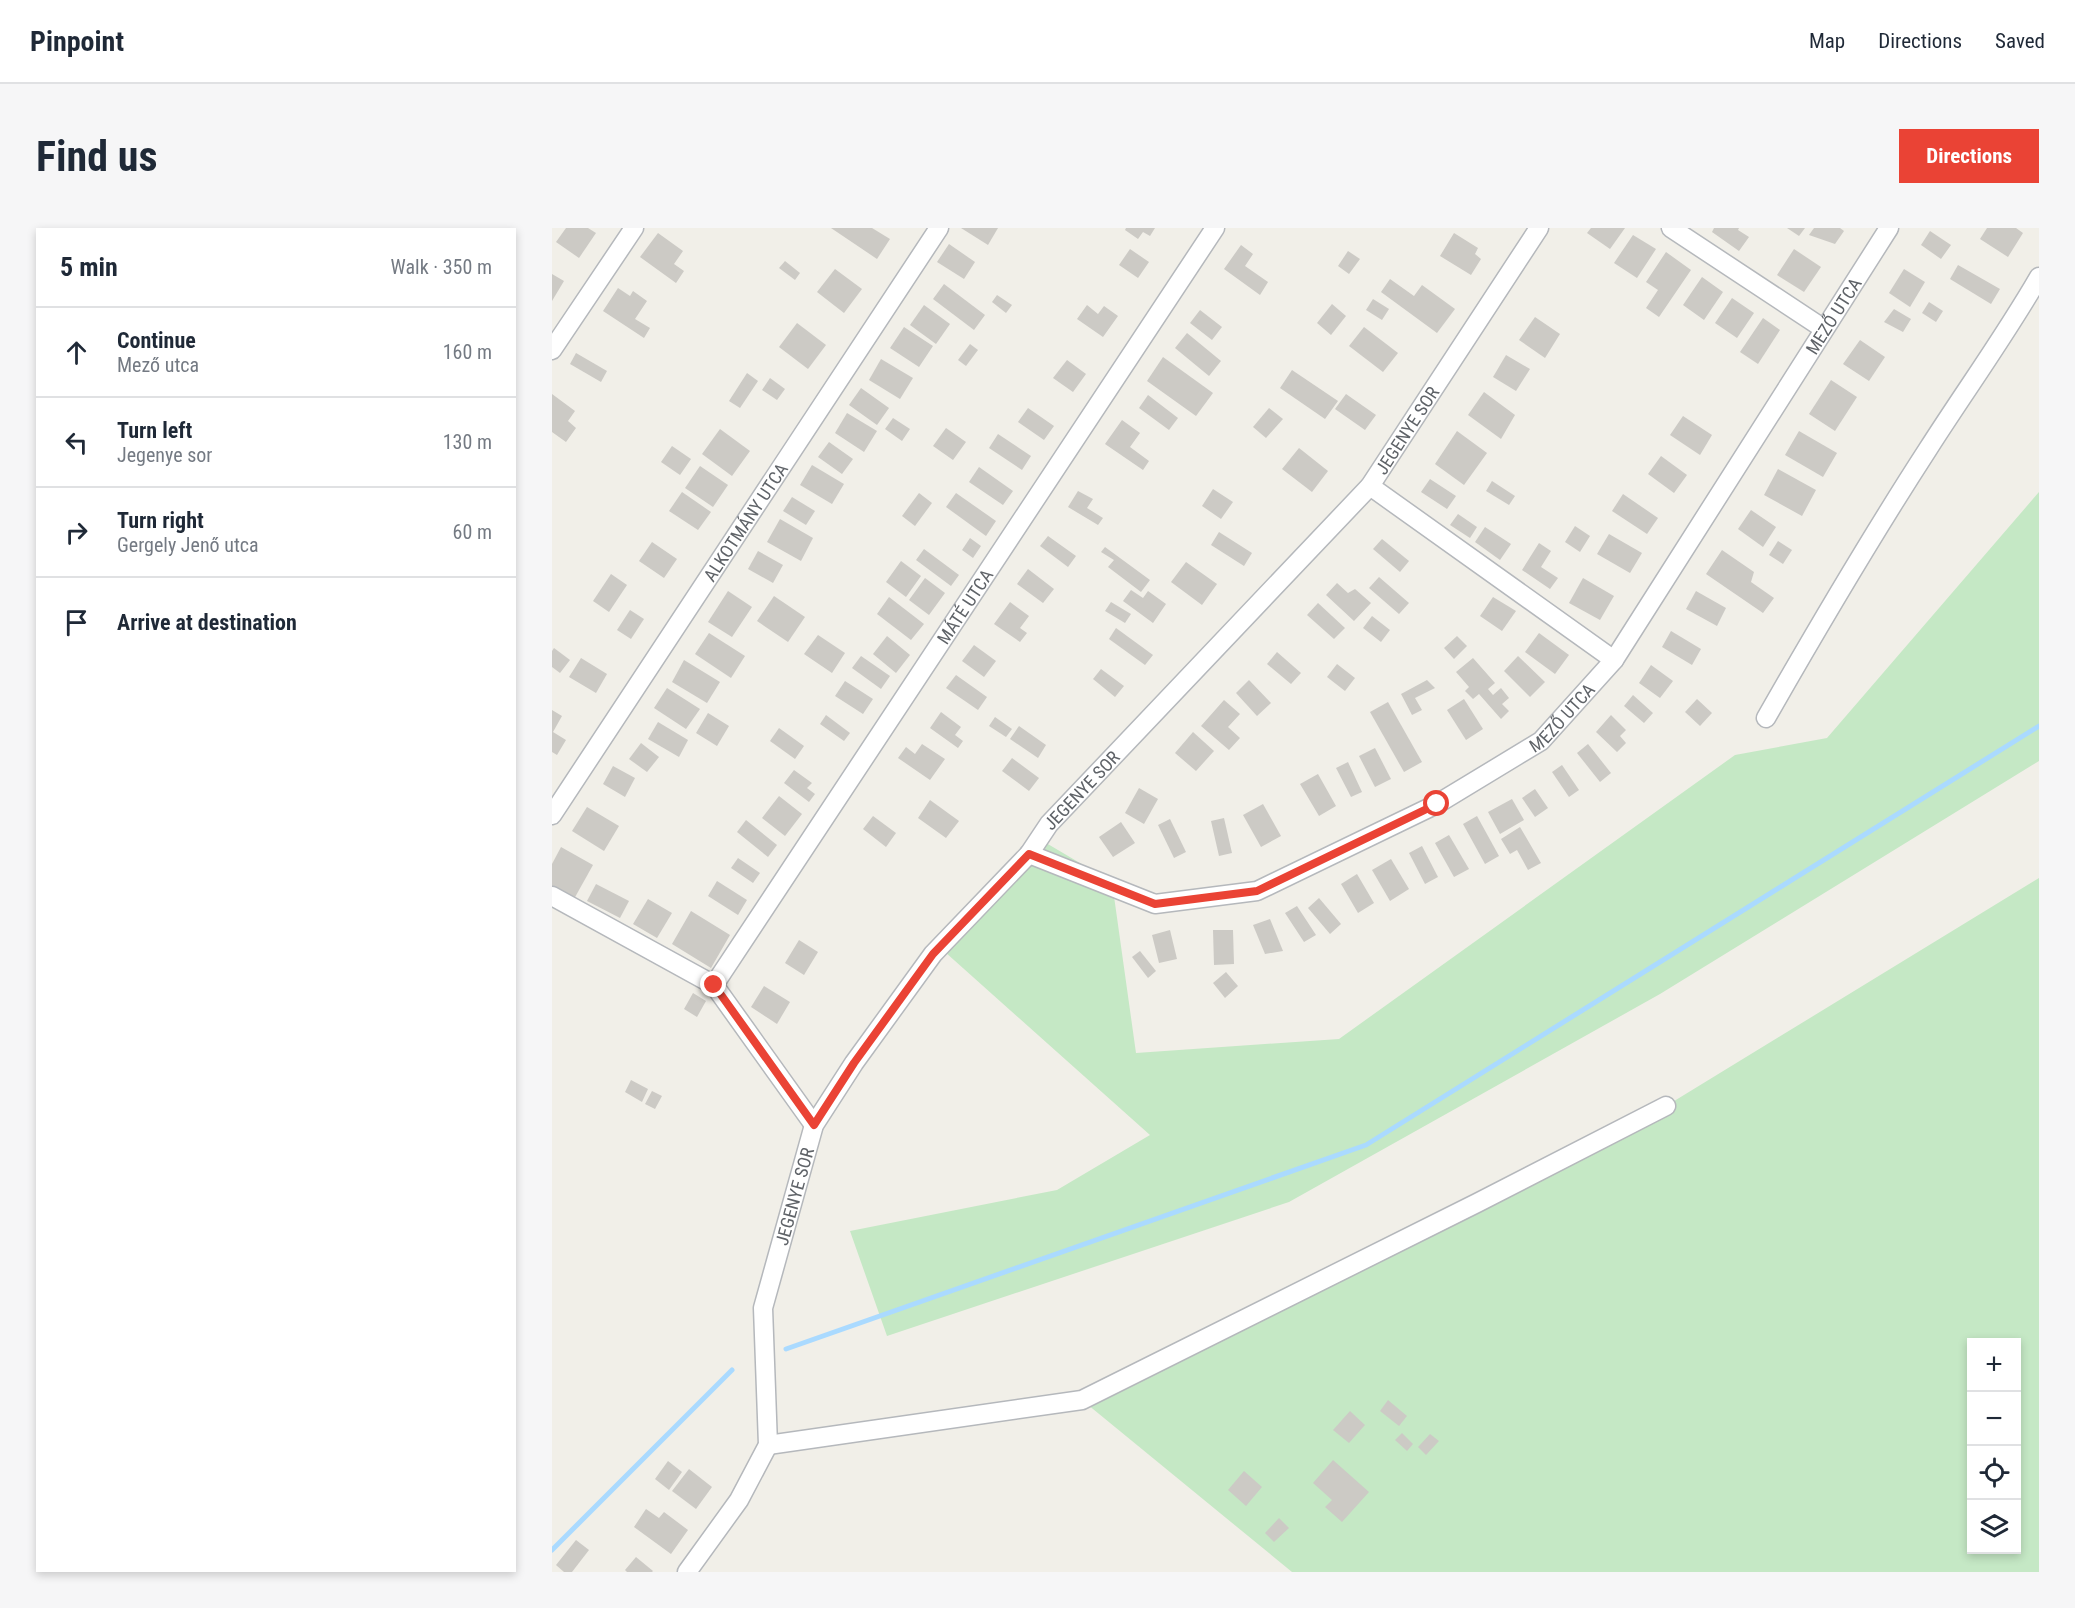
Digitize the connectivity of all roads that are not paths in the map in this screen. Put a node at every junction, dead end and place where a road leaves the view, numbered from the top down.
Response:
1 (634, 228) edge
2 (939, 228) edge
3 (1215, 228) edge
4 (1539, 228) edge
5 (1671, 228) edge
6 (1889, 228) edge
7 (2039, 277) edge
8 (1824, 329) junction
9 (552, 350) edge
10 (1370, 486) junction
11 (1614, 660) junction
12 (1766, 718) dead end
13 (552, 815) edge
14 (1029, 854) junction
15 (552, 896) edge
16 (714, 985) junction
17 (1666, 1106) dead end
18 (814, 1125) junction
19 (768, 1445) junction
20 (687, 1572) edge

1 - 9 street
2 - 13 street, ALKOTMÁNY UTCA
3 - 16 street, MÁTÉ UTCA
4 - 10 street, JEGENYE SOR
5 - 8 street
6 - 8 street, MEZŐ UTCA
7 - 12 street
8 - 11 street, MEZŐ UTCA
10 - 11 street
10 - 14 street, JEGENYE SOR
11 - 14 street, MEZŐ UTCA
14 - 18 street, JEGENYE SOR
15 - 16 street
16 - 18 street
17 - 19 street
18 - 19 street, JEGENYE SOR
19 - 20 street, JEGENYE SOR

